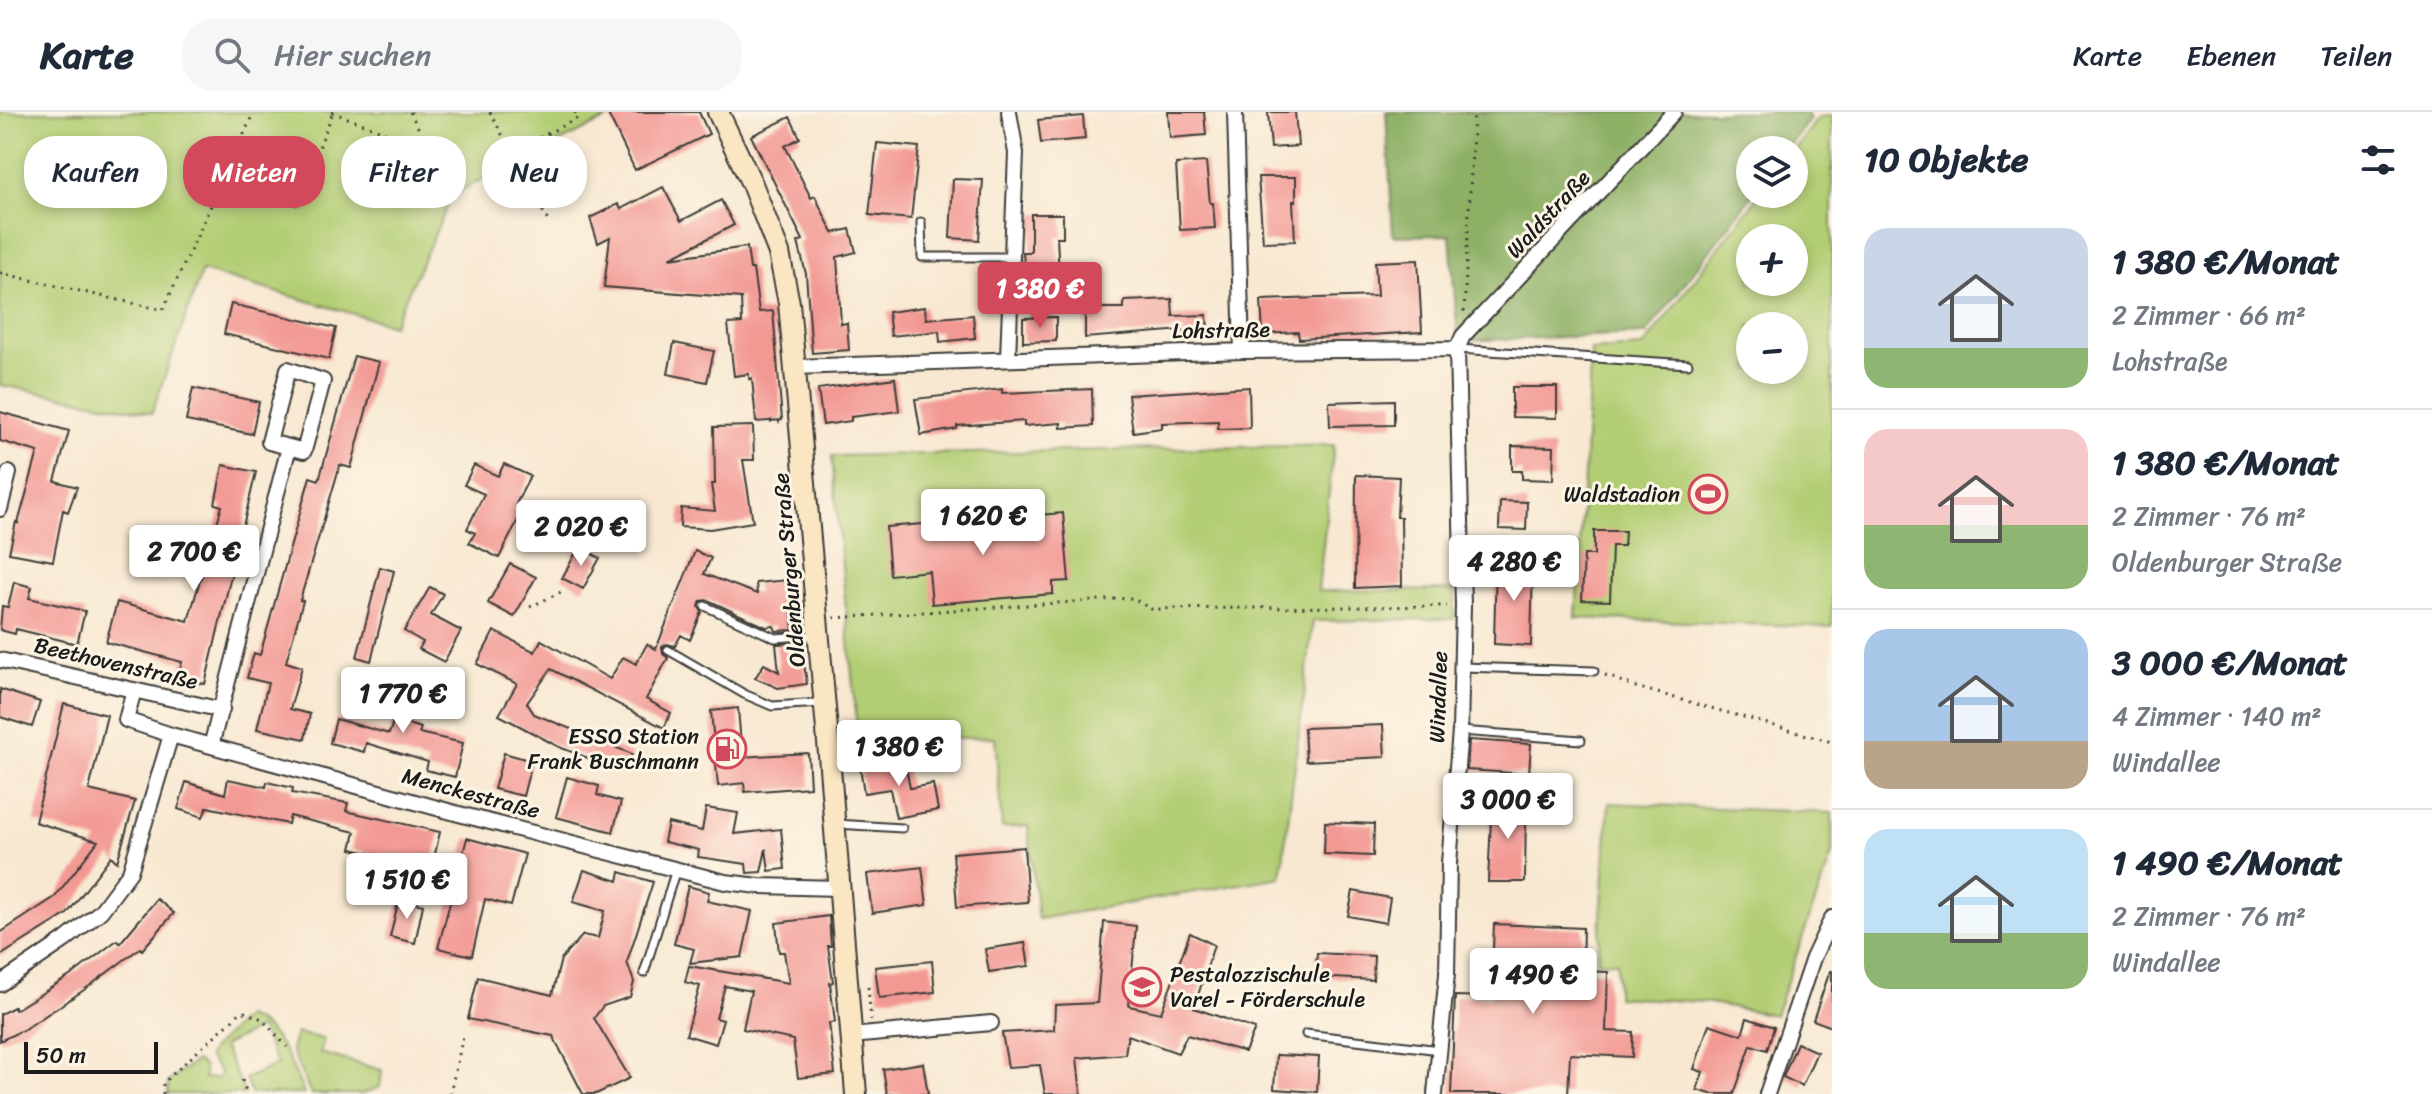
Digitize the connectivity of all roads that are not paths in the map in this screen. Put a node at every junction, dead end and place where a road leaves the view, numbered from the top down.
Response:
1 (718, 112) edge
2 (1009, 112) edge
3 (1235, 112) edge
4 (1674, 112) edge
5 (921, 222) dead end
6 (1010, 257) junction
7 (1460, 342) junction
8 (1242, 351) junction
9 (1008, 358) junction
10 (1688, 364) dead end
11 (795, 367) junction
12 (289, 447) junction
13 (9, 473) dead end
14 (0, 509) edge
15 (705, 606) dead end
16 (819, 635) junction
17 (668, 650) dead end
18 (0, 660) edge
19 (1461, 667) junction
20 (1594, 671) road end
21 (134, 690) junction
22 (824, 703) junction
23 (222, 710) junction
24 (1460, 731) junction
25 (171, 735) junction
26 (1581, 740) dead end
27 (211, 746) junction
28 (833, 824) junction
29 (902, 828) dead end
30 (676, 869) junction
31 (839, 888) junction
32 (1832, 918) edge
33 (644, 973) dead end
34 (0, 984) edge
35 (991, 1023) dead end
36 (1306, 1034) dead end
37 (851, 1036) junction
38 (1440, 1050) junction
39 (856, 1094) edge
40 (1435, 1094) edge
41 (1767, 1094) edge

1 - 11 main road, Oldenburger Straße
2 - 6 street
3 - 8 street
4 - 7 street, Waldstraße
5 - 6 lane
6 - 9 street
7 - 8 street, Lohstraße
7 - 10 lane
7 - 19 street, Windallee
8 - 9 street, Lohstraße
9 - 11 street, Lohstraße
11 - 16 main road, Oldenburger Straße
12 - 12 street
12 - 23 street
13 - 14 street
15 - 16 lane
16 - 22 main road, Oldenburger Straße
17 - 22 lane
18 - 21 street, Beethovenstraße
19 - 20 lane
19 - 24 street, Windallee
21 - 23 street, Beethovenstraße
21 - 25 street, Menckestraße
22 - 28 main road, Oldenburger Straße
23 - 27 street
24 - 26 lane
24 - 38 street, Windallee
25 - 27 street, Menckestraße
25 - 34 street
27 - 30 street, Menckestraße
28 - 29 lane
28 - 31 main road, Oldenburger Straße
30 - 31 street, Menckestraße
30 - 33 lane
31 - 37 main road, Oldenburger Straße
32 - 41 street
35 - 37 street
36 - 38 lane
37 - 39 main road, Oldenburger Straße
38 - 40 street, Windallee

